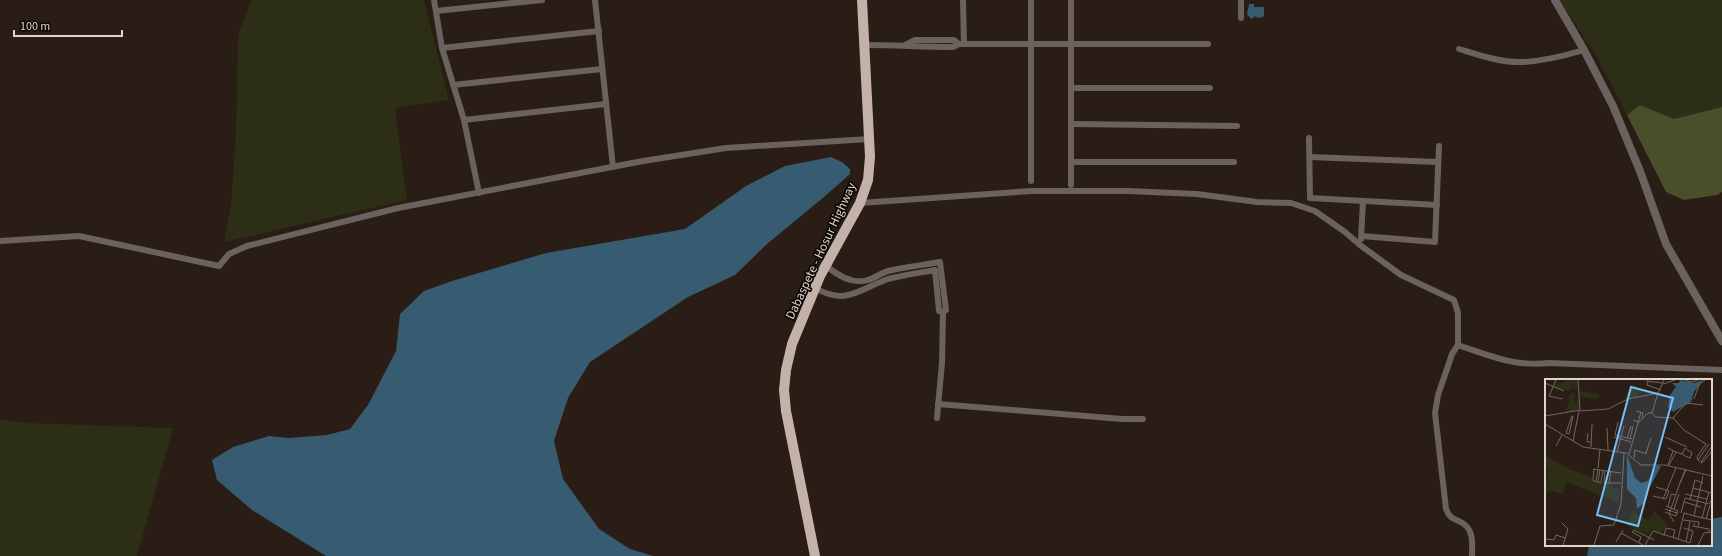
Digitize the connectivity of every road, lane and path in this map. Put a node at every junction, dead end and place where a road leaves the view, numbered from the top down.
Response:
1 (434, 0) edge
2 (542, 0) edge
3 (595, 0) edge
4 (862, 0) edge
5 (963, 0) edge
6 (1031, 0) edge
7 (1071, 0) edge
8 (1241, 0) edge
9 (1555, 0) edge
10 (436, 11) junction
11 (1241, 18) dead end
12 (598, 31) junction
13 (961, 44) junction
14 (1031, 44) junction
15 (1072, 44) junction
16 (1208, 44) dead end
17 (865, 45) junction
18 (442, 48) junction
19 (1459, 49) dead end
20 (1584, 50) junction
21 (602, 69) junction
22 (453, 85) junction
23 (1071, 88) junction
24 (1210, 88) dead end
25 (606, 104) junction
26 (464, 120) junction
27 (1071, 124) junction
28 (1237, 126) dead end
29 (1309, 138) dead end
30 (870, 140) junction
31 (1439, 146) dead end
32 (1310, 157) junction
33 (1072, 162) junction
34 (1234, 162) dead end
35 (1438, 162) junction
36 (613, 167) junction
37 (1031, 182) dead end
38 (1071, 185) dead end
39 (479, 193) junction
40 (1363, 201) junction
41 (860, 203) junction
42 (1437, 206) junction
43 (1362, 236) junction
44 (0, 241) edge
45 (1360, 245) junction
46 (826, 266) junction
47 (815, 288) junction
48 (943, 312) junction
49 (1722, 342) edge
50 (1458, 345) junction
51 (1722, 370) edge
52 (938, 404) junction
53 (937, 418) dead end
54 (1143, 419) dead end
55 (815, 556) edge
56 (1472, 556) edge

1 - 10 street
2 - 10 street
3 - 12 street
4 - 17 highway, Dabaspete - Hosur Highway
5 - 13 street
6 - 14 street
7 - 15 street
8 - 11 street
9 - 20 street
10 - 18 street
12 - 18 street
12 - 21 street
13 - 14 street
13 - 17 street
14 - 15 street
14 - 37 street
15 - 16 street
15 - 23 street
17 - 30 highway, Dabaspete - Hosur Highway
18 - 22 street
19 - 20 street
20 - 49 street
21 - 22 street
21 - 25 street
22 - 26 street
23 - 24 street
23 - 27 street
25 - 26 street
25 - 36 street
26 - 39 street
27 - 28 street
27 - 33 street
29 - 32 street
30 - 36 street
30 - 41 highway, Dabaspete - Hosur Highway
31 - 35 street
32 - 35 street
32 - 40 street
33 - 34 street
33 - 38 street
35 - 42 street
36 - 39 street
39 - 44 street
40 - 42 street
40 - 43 street
41 - 45 street
41 - 46 highway, Dabaspete - Hosur Highway
42 - 43 street
43 - 45 street
45 - 50 street
46 - 47 highway, Dabaspete - Hosur Highway
46 - 48 street
47 - 48 street
47 - 55 highway, Dabaspete - Hosur Highway
48 - 52 street
50 - 51 street
50 - 56 street
52 - 53 street
52 - 54 street

